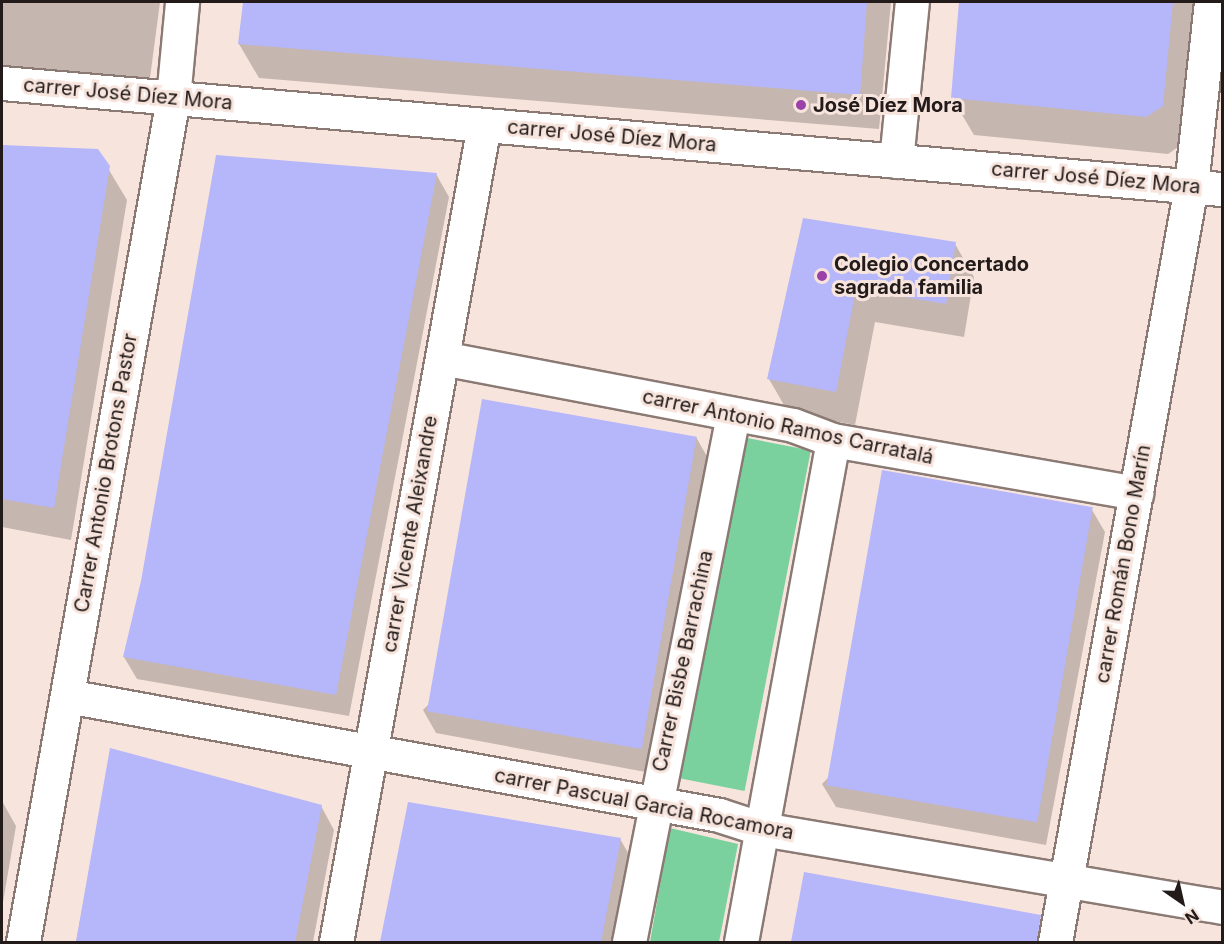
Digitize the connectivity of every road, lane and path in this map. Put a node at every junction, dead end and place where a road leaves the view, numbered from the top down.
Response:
1 (182, 2) edge
2 (912, 2) edge
3 (1211, 2) edge
4 (2, 83) edge
5 (173, 98) junction
6 (484, 125) junction
7 (896, 161) junction
8 (1191, 186) junction
9 (1222, 189) edge
10 (442, 358) junction
11 (733, 415) junction
12 (834, 441) junction
13 (1136, 493) junction
14 (67, 696) junction
15 (371, 752) junction
16 (654, 804) junction
17 (762, 829) junction
18 (1066, 879) junction
19 (1222, 907) edge
20 (23, 942) edge
21 (336, 942) edge
22 (629, 942) edge
23 (741, 942) edge
24 (1055, 942) edge

1 - 5 street, Carrer Antonio Brotons Pastor
2 - 7 street
3 - 8 street, carrer Román Bono Marín
4 - 5 street, carrer José Díez Mora
5 - 6 street, carrer José Díez Mora
5 - 14 street, Carrer Antonio Brotons Pastor
6 - 7 street, carrer José Díez Mora
6 - 10 street, carrer Vicente Aleixandre
7 - 8 street, carrer José Díez Mora
8 - 9 street, carrer José Díez Mora
8 - 13 street, carrer Román Bono Marín
10 - 11 street, carrer Antonio Ramos Carratalá
10 - 15 street, carrer Vicente Aleixandre
11 - 12 street, carrer Antonio Ramos Carratalá
11 - 16 street, Carrer Bisbe Barrachina
12 - 13 street, carrer Antonio Ramos Carratalá
12 - 17 street
13 - 18 street, carrer Román Bono Marín
14 - 15 street, carrer Pascual Garcia Rocamora
14 - 20 street, Carrer Antonio Brotons Pastor
15 - 16 street, carrer Pascual Garcia Rocamora
15 - 21 street, carrer Vicente Aleixandre
16 - 17 street, carrer Pascual Garcia Rocamora
16 - 22 street, Carrer Bisbe Barrachina
17 - 18 street, carrer Pascual Garcia Rocamora
17 - 23 street
18 - 19 street, carrer Pascual Garcia Rocamora
18 - 24 street, carrer Román Bono Marín

